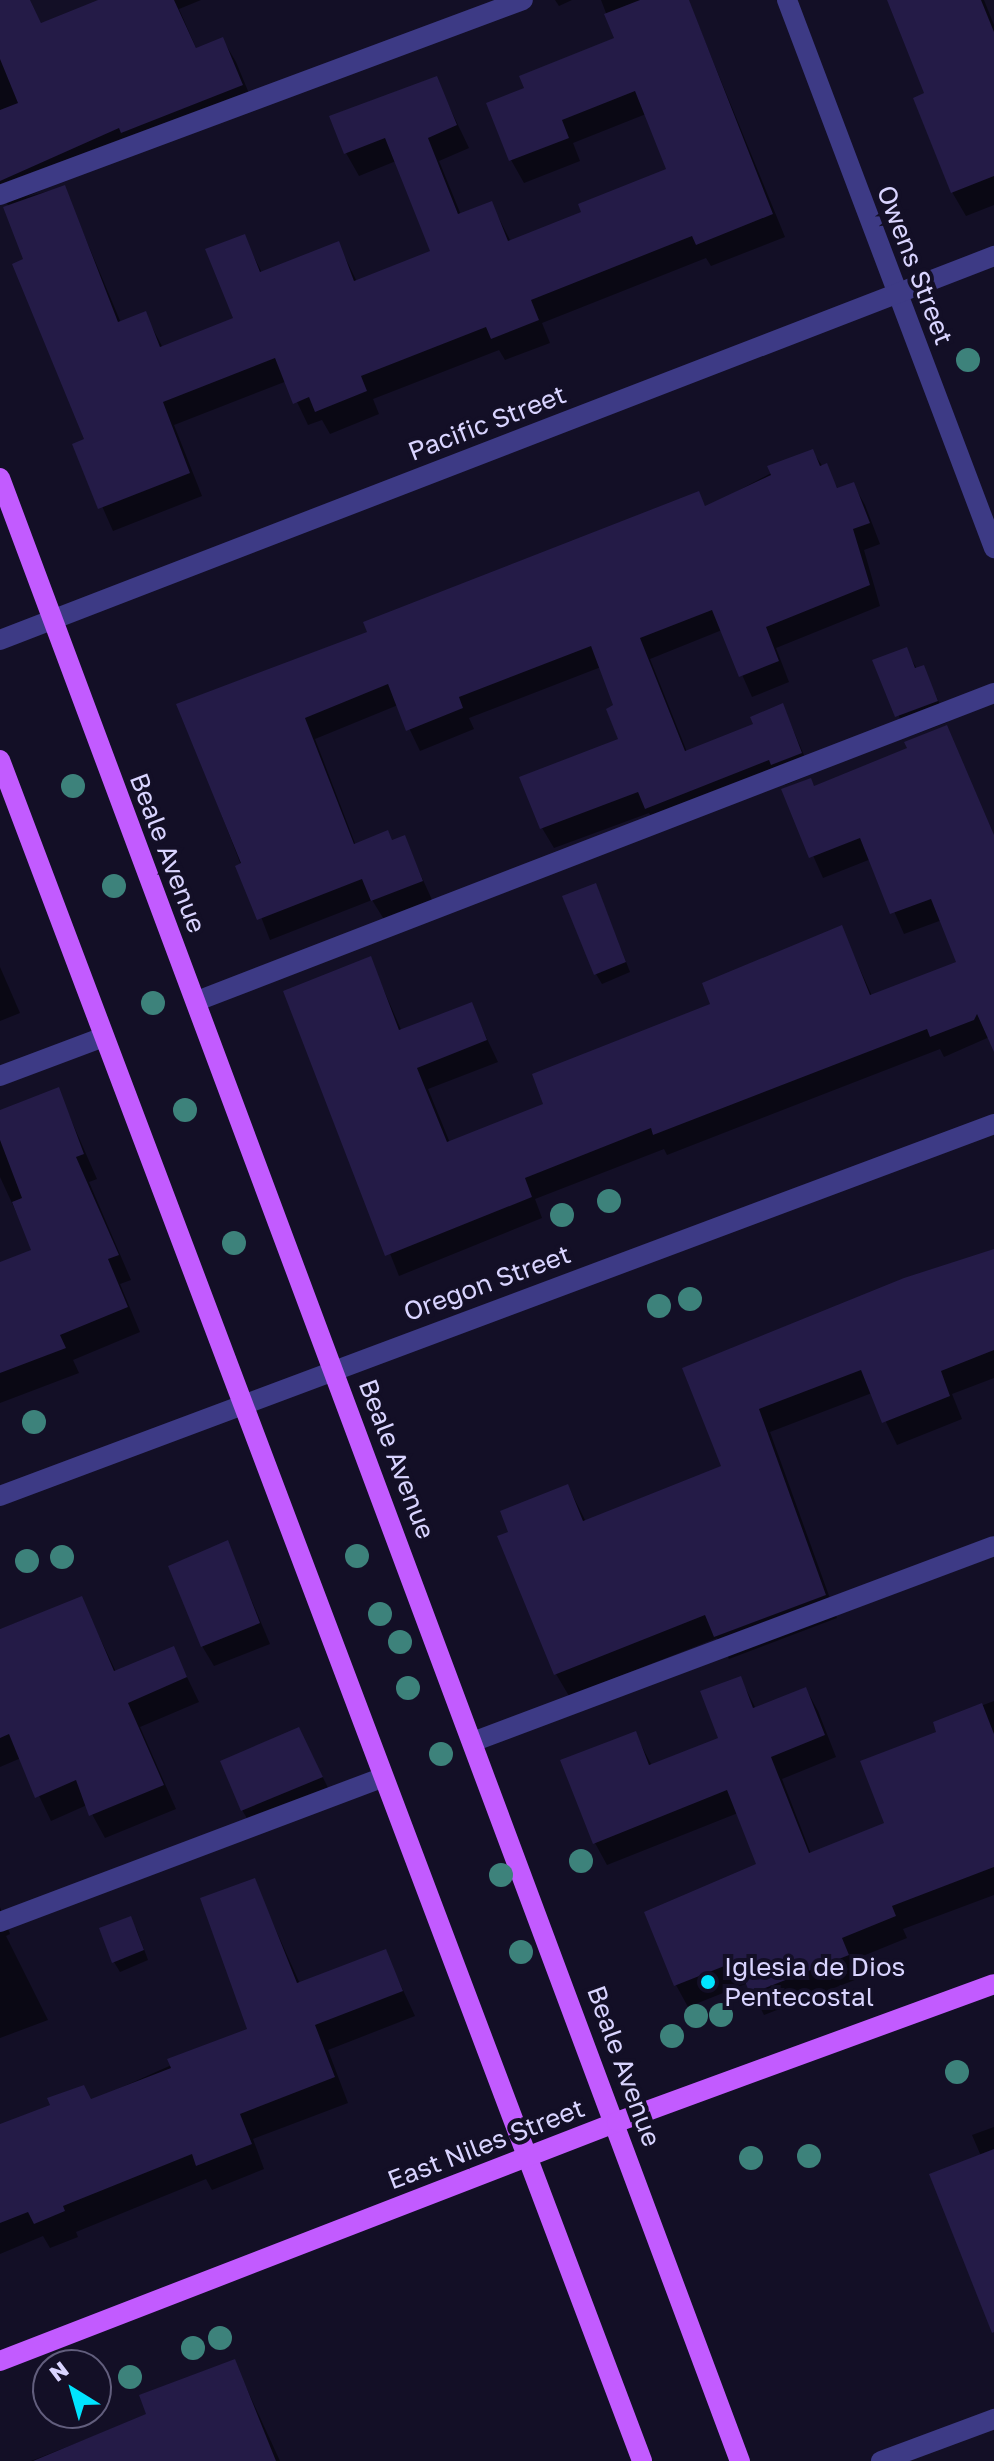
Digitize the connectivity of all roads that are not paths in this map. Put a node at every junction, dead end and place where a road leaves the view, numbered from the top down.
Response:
1 (523, 0) edge
2 (787, 0) edge
3 (0, 195) edge
4 (994, 256) edge
5 (897, 292) junction
6 (0, 478) edge
7 (994, 548) edge
8 (52, 619) junction
9 (0, 640) edge
10 (994, 693) edge
11 (0, 760) edge
12 (197, 1001) junction
13 (104, 1037) junction
14 (0, 1076) edge
15 (994, 1124) edge
16 (335, 1368) junction
17 (241, 1402) junction
18 (0, 1496) edge
19 (994, 1546) edge
20 (475, 1741) junction
21 (382, 1778) junction
22 (0, 1922) edge
23 (994, 1984) edge
24 (617, 2122) junction
25 (524, 2157) junction
26 (0, 2361) edge
27 (994, 2419) edge
28 (642, 2461) edge
29 (740, 2461) edge
30 (881, 2461) edge

1 - 3 street
2 - 5 street, Owens Street
4 - 5 street, Pacific Street
5 - 7 street, Owens Street
5 - 8 street, Pacific Street
6 - 8 main road, Beale Avenue
8 - 9 street, Pacific Street
8 - 12 main road, Beale Avenue
10 - 12 street
11 - 13 main road
12 - 16 main road, Beale Avenue
13 - 14 street
13 - 17 main road
15 - 16 street, Oregon Street
16 - 17 street, Oregon Street
16 - 20 main road, Beale Avenue
17 - 18 street, Oregon Street
17 - 21 main road
19 - 20 street
20 - 24 main road, Beale Avenue
21 - 22 street
21 - 25 main road
23 - 24 main road, East Niles Street
24 - 25 main road, East Niles Street
24 - 29 main road, Beale Avenue
25 - 26 main road, East Niles Street
25 - 28 main road
27 - 30 street

